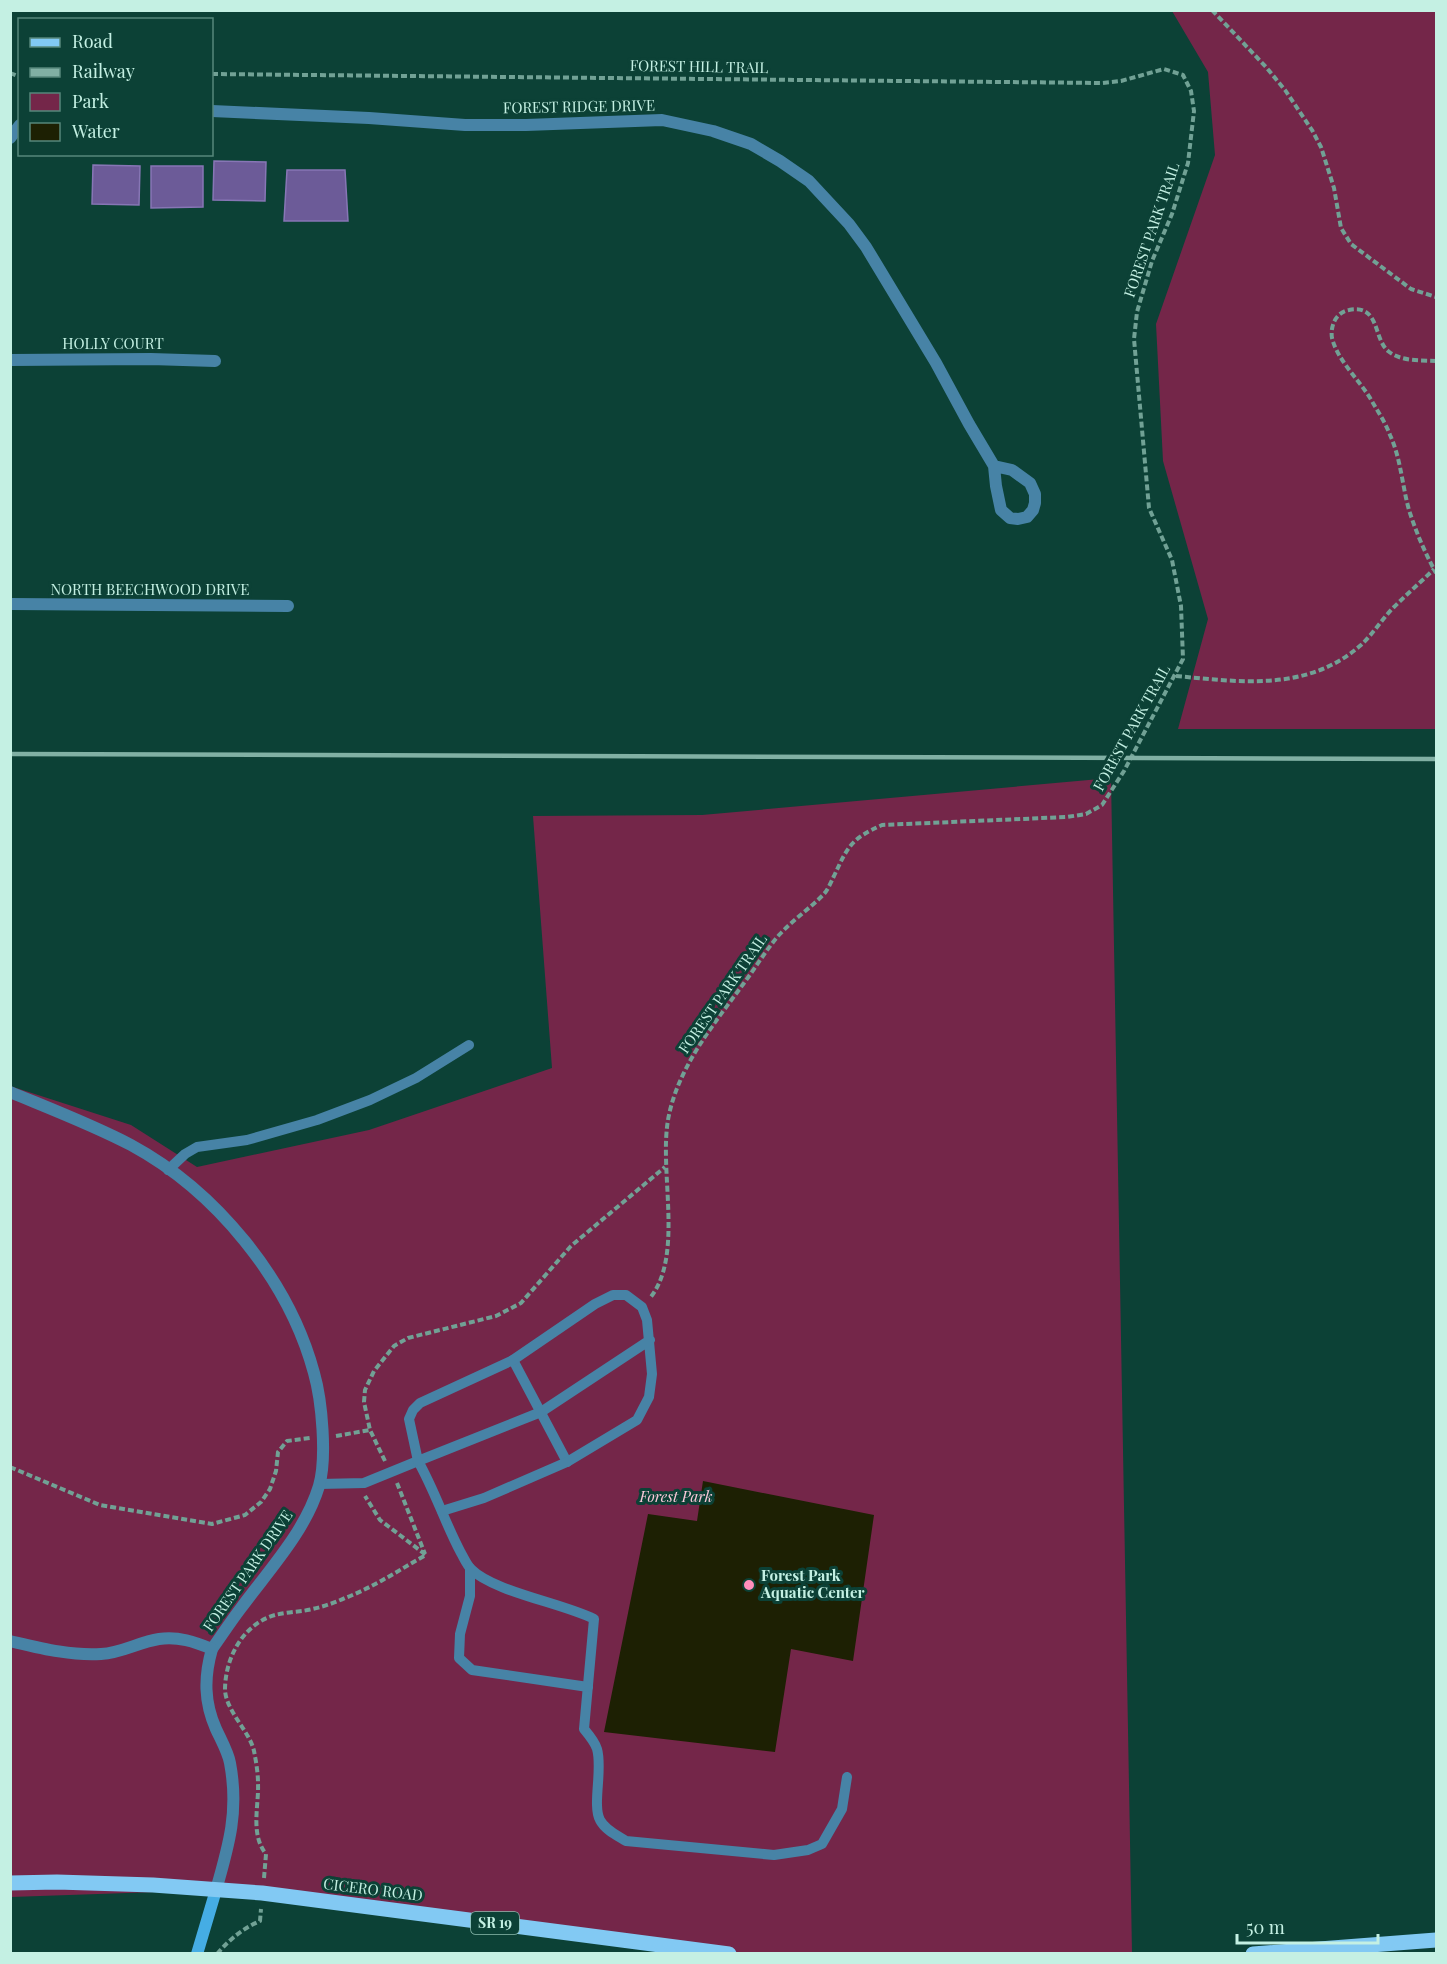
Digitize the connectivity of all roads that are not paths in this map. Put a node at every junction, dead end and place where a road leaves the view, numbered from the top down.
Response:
1 (213, 111) edge
2 (10, 360) edge
3 (215, 361) dead end
4 (994, 466) junction
5 (10, 604) edge
6 (288, 606) dead end
7 (470, 1045) dead end
8 (10, 1092) edge
9 (168, 1170) junction
10 (650, 1340) junction
11 (513, 1360) junction
12 (541, 1412) junction
13 (418, 1461) junction
14 (567, 1462) junction
15 (320, 1485) junction
16 (442, 1511) junction
17 (470, 1568) junction
18 (10, 1641) edge
19 (212, 1649) junction
20 (588, 1687) junction
21 (847, 1777) dead end
22 (10, 1883) edge
23 (216, 1890) junction
24 (1437, 1940) edge
25 (197, 1953) edge
26 (729, 1953) edge
27 (1253, 1953) edge

1 - 4 street, FOREST RIDGE DRIVE
2 - 3 street, HOLLY COURT
4 - 4 street, FOREST RIDGE DRIVE
5 - 6 street, NORTH BEECHWOOD DRIVE
7 - 9 lane
8 - 9 street, FOREST PARK DRIVE
9 - 15 street, FOREST PARK DRIVE
10 - 11 lane
10 - 12 lane
10 - 14 lane
11 - 12 lane
11 - 13 lane
12 - 13 lane
12 - 14 lane
13 - 15 lane
13 - 16 lane
14 - 16 lane
15 - 19 street, FOREST PARK DRIVE
16 - 17 lane
17 - 20 lane
17 - 20 lane
18 - 19 street
19 - 23 street, FOREST PARK DRIVE
20 - 21 lane
22 - 23 main road, CICERO ROAD / SR 19
23 - 25 main road
23 - 26 main road, CICERO ROAD / SR 19
24 - 27 main road

